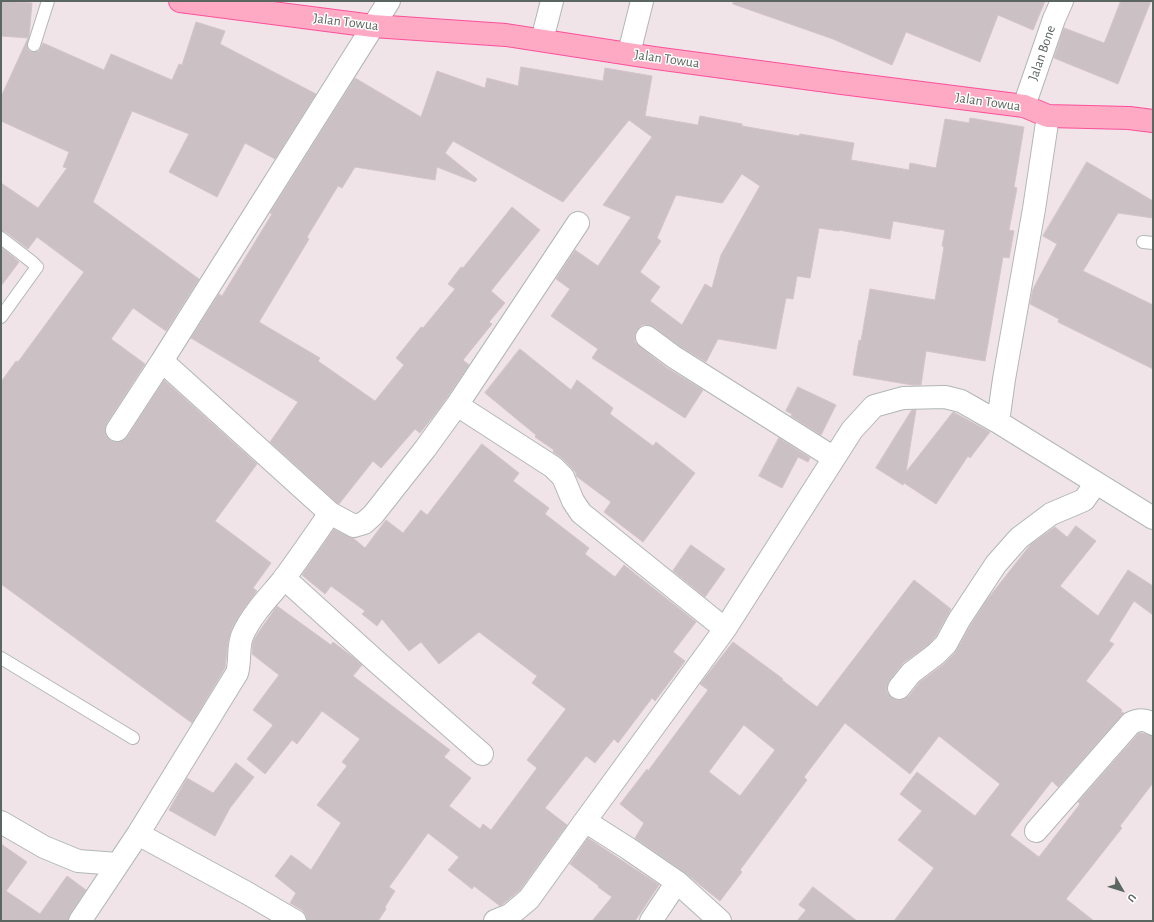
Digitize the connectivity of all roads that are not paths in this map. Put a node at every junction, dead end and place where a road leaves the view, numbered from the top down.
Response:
1 (48, 1) edge
2 (180, 1) edge
3 (389, 1) edge
4 (552, 1) edge
5 (642, 1) edge
6 (1062, 1) edge
7 (373, 26) junction
8 (542, 40) junction
9 (34, 45) dead end
10 (629, 54) junction
11 (1024, 106) junction
12 (1048, 116) junction
13 (1153, 121) edge
14 (578, 223) dead end
15 (1, 238) edge
16 (1, 317) edge
17 (647, 337) dead end
18 (162, 361) junction
19 (456, 405) junction
20 (998, 422) junction
21 (117, 430) dead end
22 (834, 458) junction
23 (1096, 483) junction
24 (330, 513) junction
25 (1153, 518) edge
26 (284, 578) junction
27 (725, 629) junction
28 (1, 658) edge
29 (899, 688) dead end
30 (1153, 724) edge
31 (133, 738) dead end
32 (482, 754) dead end
33 (584, 821) junction
34 (1, 822) edge
35 (1036, 831) dead end
36 (138, 834) junction
37 (118, 864) junction
38 (677, 882) junction
39 (80, 921) edge
40 (295, 921) edge
41 (495, 921) edge
42 (651, 921) edge
43 (720, 921) edge

1 - 9 lane
2 - 7 main road, Jalan Towua
3 - 7 street
4 - 8 street
5 - 10 street
6 - 11 street, Jalan Bone
7 - 8 main road, Jalan Towua
7 - 18 street
8 - 10 main road, Jalan Towua
10 - 11 main road, Jalan Towua
11 - 12 main road, Jalan Towua
12 - 13 main road, Jalan Towua
12 - 20 street
14 - 19 street
15 - 16 lane
17 - 22 street
18 - 21 street
18 - 24 street
19 - 24 street
19 - 27 street
20 - 22 street
20 - 23 street
22 - 27 street
23 - 25 street
23 - 29 street
24 - 26 street
26 - 32 street
26 - 36 street
27 - 33 street
28 - 31 lane
30 - 35 street
33 - 38 street
33 - 41 street
34 - 37 street
36 - 37 street
36 - 40 street
37 - 39 street
38 - 42 street
38 - 43 street

